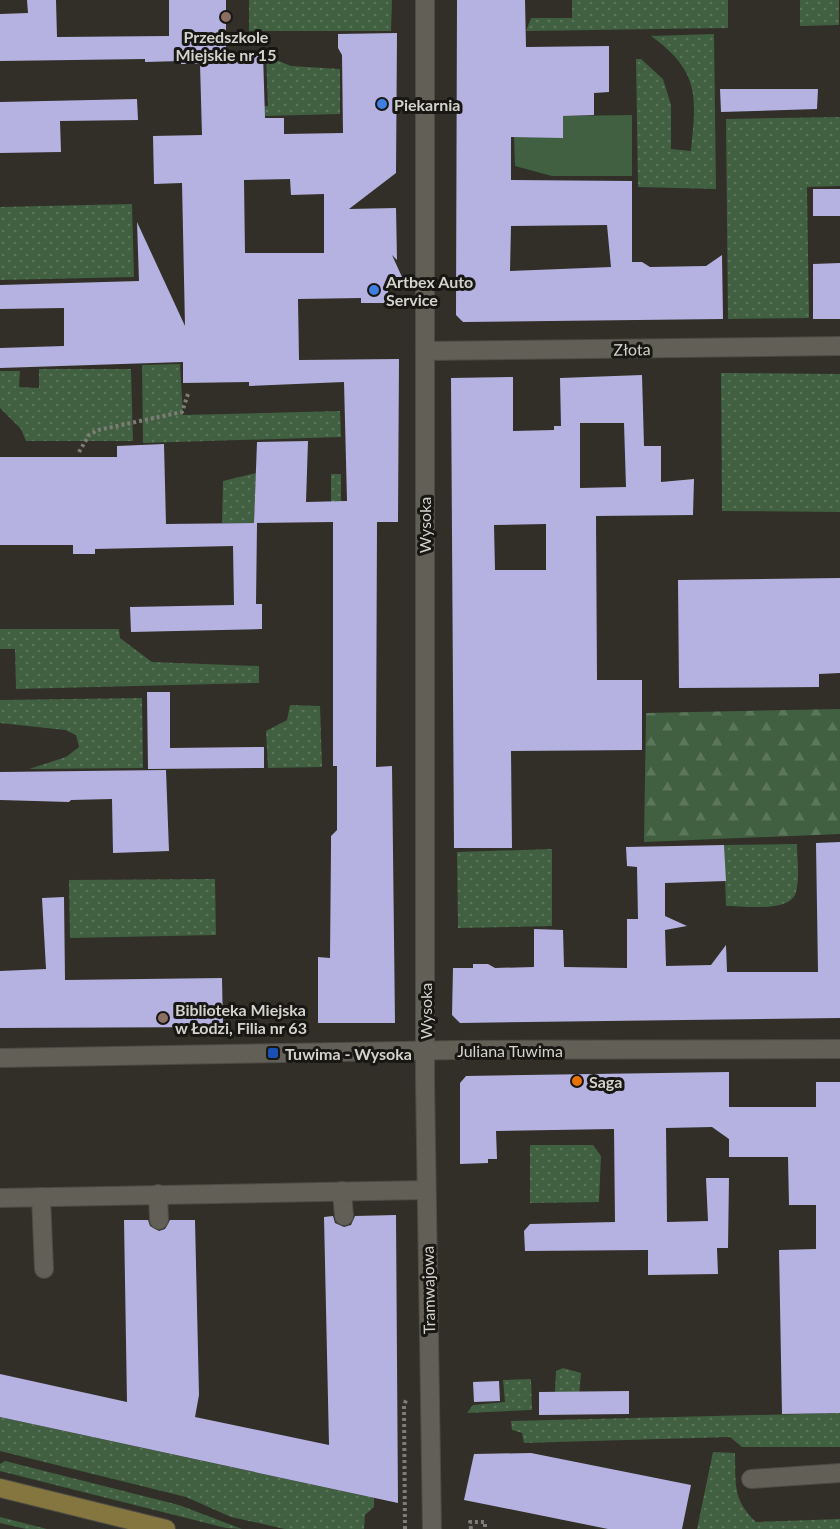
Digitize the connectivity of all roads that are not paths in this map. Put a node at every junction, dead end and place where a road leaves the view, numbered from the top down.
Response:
1 (424, 0) edge
2 (840, 346) edge
3 (425, 351) junction
4 (840, 1048) edge
5 (425, 1051) junction
6 (0, 1058) edge
7 (426, 1190) junction
8 (342, 1191) junction
9 (158, 1194) junction
10 (0, 1197) edge
11 (41, 1197) junction
12 (344, 1216) dead end
13 (159, 1220) dead end
14 (44, 1269) dead end
15 (840, 1473) edge
16 (751, 1479) dead end
17 (0, 1488) edge
18 (166, 1529) edge
19 (432, 1529) edge

1 - 3 street, Wysoka
2 - 3 street, Złota
3 - 5 street, Wysoka
4 - 5 street, Juliana Tuwima
5 - 6 street, Juliana Tuwima
5 - 7 street, Tramwajowa
7 - 8 street
7 - 19 street, Tramwajowa
8 - 9 street
8 - 12 street
9 - 11 street
9 - 13 street
10 - 11 street
11 - 14 street
15 - 16 street
17 - 18 main road

